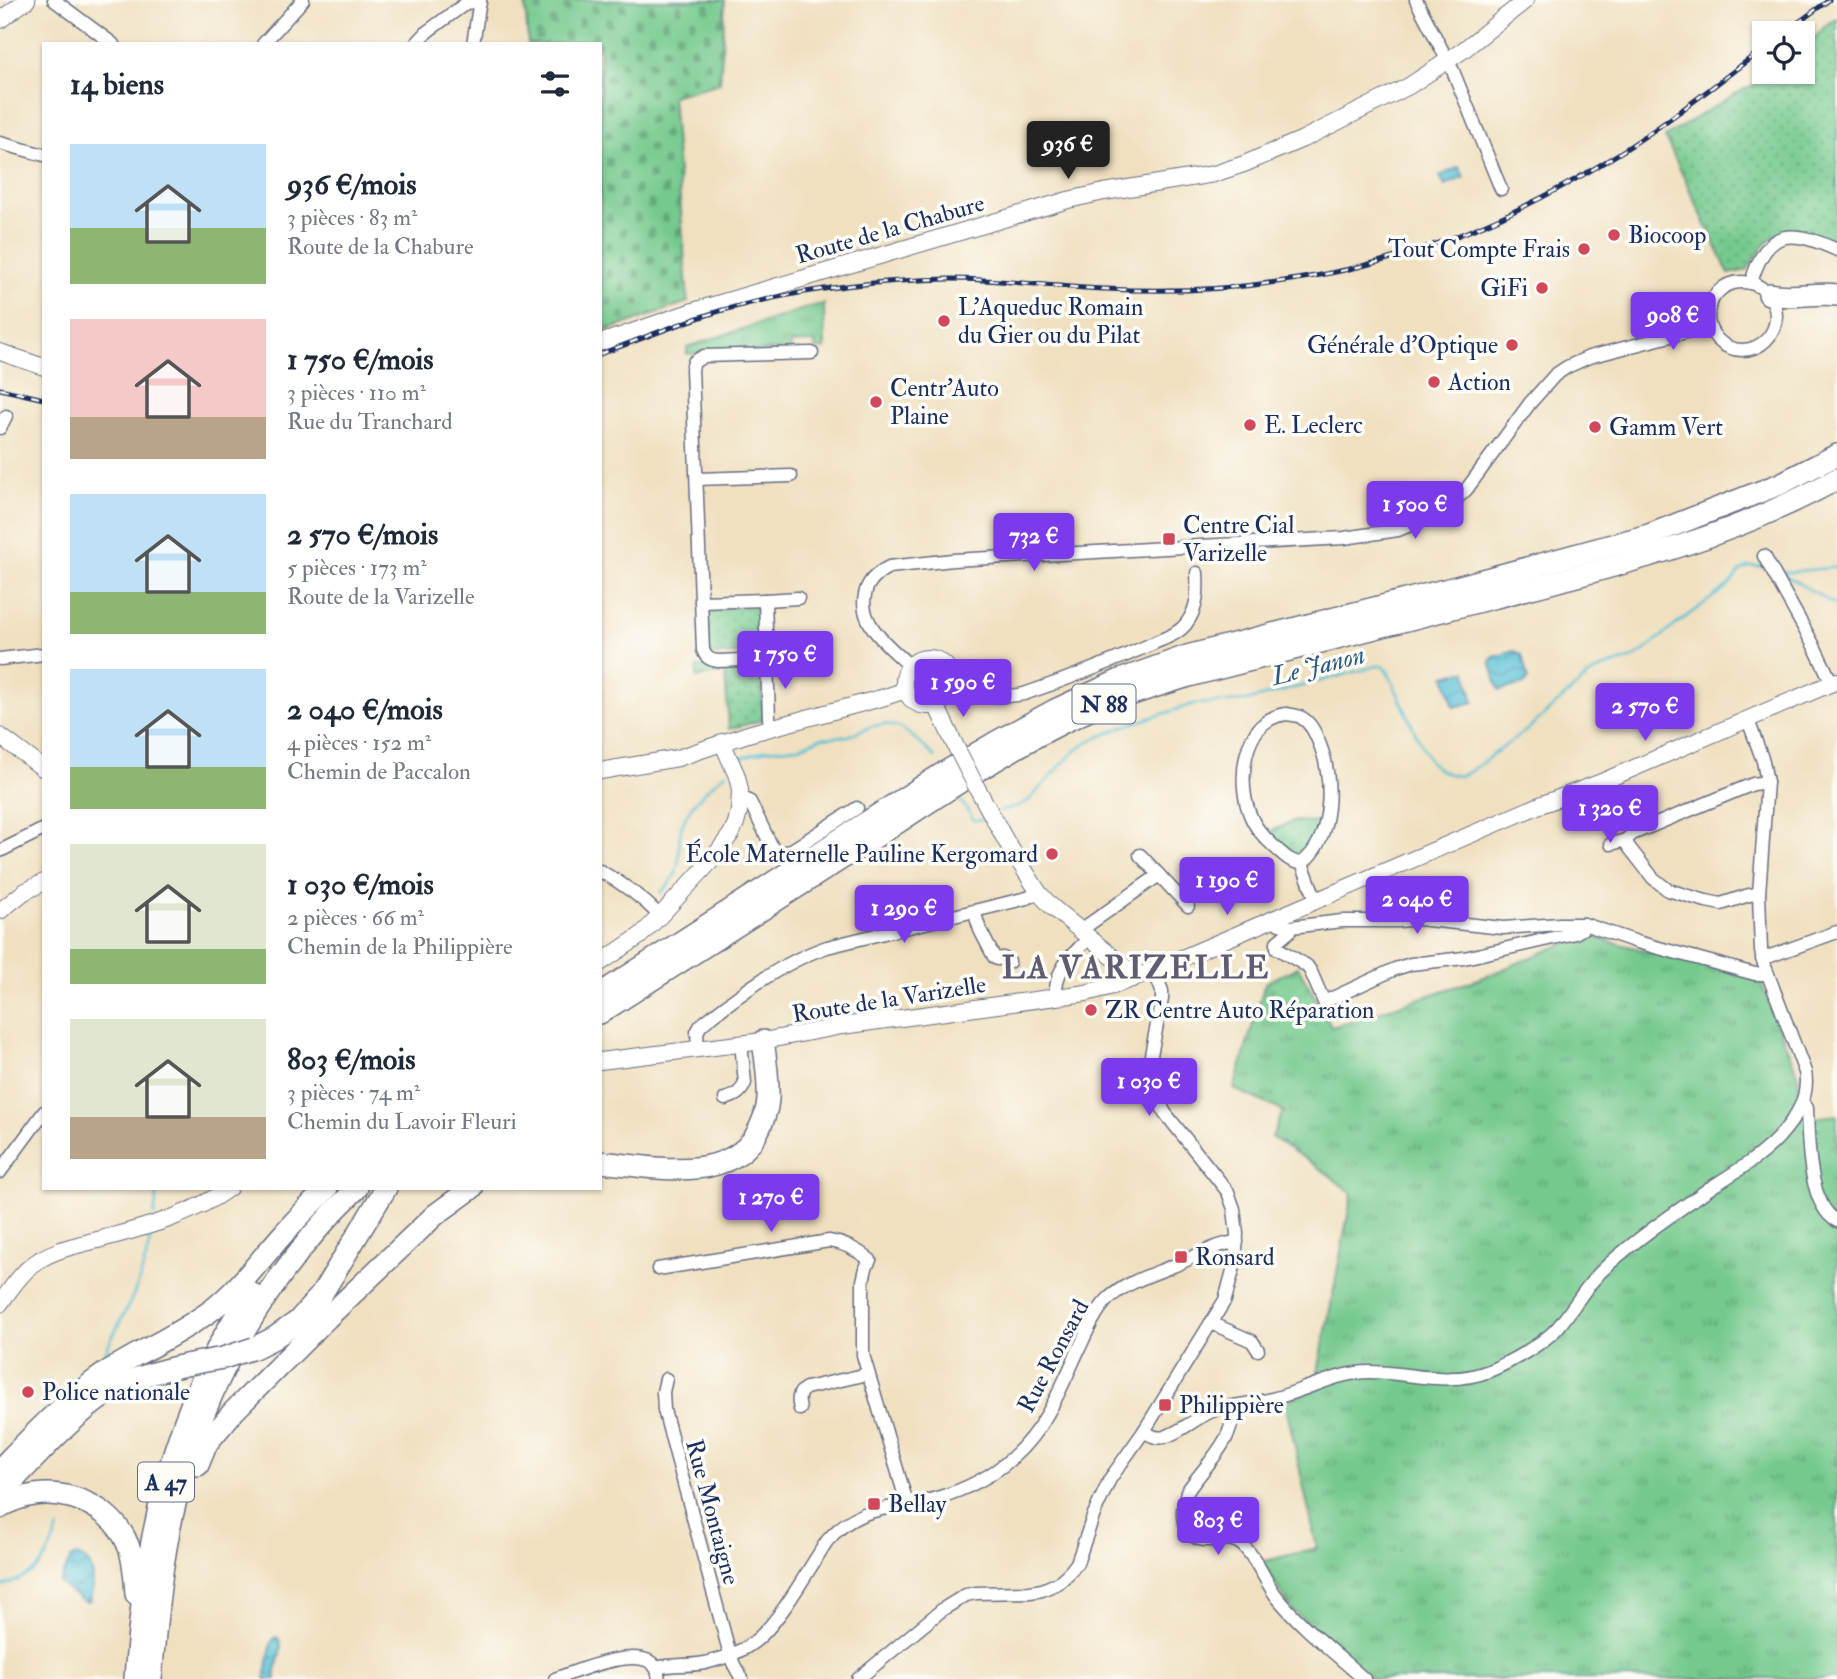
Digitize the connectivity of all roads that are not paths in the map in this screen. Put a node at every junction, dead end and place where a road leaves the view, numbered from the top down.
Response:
1 (27, 0) edge
2 (54, 0) edge
3 (303, 0) edge
4 (1416, 0) edge
5 (1527, 0) edge
6 (480, 1) edge
7 (0, 20) edge
8 (110, 42) edge
9 (265, 42) edge
10 (418, 42) edge
11 (473, 42) edge
12 (1447, 61) junction
13 (0, 143) edge
14 (42, 154) edge
15 (1500, 189) dead end
16 (1837, 250) edge
17 (1760, 289) junction
18 (1837, 295) edge
19 (1709, 326) junction
20 (602, 341) edge
21 (0, 352) edge
22 (813, 352) dead end
23 (42, 366) edge
24 (6, 416) dead end
25 (0, 428) edge
26 (1837, 455) edge
27 (791, 476) dead end
28 (697, 479) junction
29 (1837, 479) edge
30 (1766, 559) dead end
31 (1197, 573) dead end
32 (799, 598) dead end
33 (765, 600) junction
34 (701, 602) junction
35 (42, 654) edge
36 (0, 659) edge
37 (767, 659) junction
38 (910, 666) junction
39 (1834, 682) edge
40 (952, 687) junction
41 (906, 690) junction
42 (936, 705) junction
43 (1748, 720) junction
44 (771, 728) junction
45 (0, 736) edge
46 (722, 743) junction
47 (42, 768) edge
48 (602, 771) edge
49 (1767, 782) junction
50 (740, 798) junction
51 (857, 808) dead end
52 (42, 831) edge
53 (1626, 840) junction
54 (1611, 844) dead end
55 (0, 851) edge
56 (1140, 855) dead end
57 (1302, 863) junction
58 (602, 872) edge
59 (1159, 875) junction
60 (42, 883) edge
61 (1039, 893) junction
62 (1759, 894) junction
63 (1316, 900) junction
64 (1188, 905) dead end
65 (0, 911) edge
66 (974, 911) junction
67 (660, 916) junction
68 (1275, 917) junction
69 (1584, 924) junction
70 (1291, 926) junction
71 (1837, 932) edge
72 (1083, 937) junction
73 (1762, 959) junction
74 (602, 961) edge
75 (1009, 961) dead end
76 (1154, 970) junction
77 (1768, 974) junction
78 (1132, 979) junction
79 (602, 993) edge
80 (1056, 997) junction
81 (602, 1012) edge
82 (763, 1041) junction
83 (741, 1044) junction
84 (698, 1049) junction
85 (602, 1061) edge
86 (725, 1099) dead end
87 (1803, 1104) junction
88 (42, 1115) edge
89 (602, 1162) edge
90 (0, 1172) edge
91 (226, 1190) edge
92 (325, 1190) edge
93 (335, 1190) edge
94 (355, 1190) edge
95 (385, 1190) edge
96 (469, 1190) edge
97 (1837, 1221) edge
98 (1237, 1242) junction
99 (658, 1269) dead end
100 (0, 1304) edge
101 (1211, 1323) junction
102 (1258, 1350) dead end
103 (868, 1374) junction
104 (666, 1379) dead end
105 (1232, 1407) junction
106 (800, 1409) dead end
107 (1144, 1431) junction
108 (0, 1469) edge
109 (0, 1494) edge
110 (175, 1502) junction
111 (907, 1503) junction
112 (0, 1508) edge
113 (139, 1627) junction
114 (730, 1655) junction
115 (658, 1674) edge
116 (135, 1679) edge
117 (151, 1679) edge
118 (555, 1679) edge
119 (743, 1679) edge
120 (858, 1679) edge
121 (1364, 1679) edge

1 - 7 main road
2 - 8 street
3 - 9 street
4 - 12 street
5 - 12 main road, Route de la Chabure
6 - 10 street
6 - 11 street
12 - 15 street
12 - 20 main road, Route de la Chabure
13 - 14 street
16 - 17 street
17 - 18 highway
17 - 19 street
17 - 19 street
19 - 38 street
21 - 23 main road
22 - 28 street
24 - 25 street
26 - 79 highway, N 88
27 - 28 street
28 - 34 street
29 - 81 highway, N 88
30 - 39 street
31 - 40 street
32 - 33 street
33 - 34 street
33 - 37 street
34 - 37 street
35 - 36 street
37 - 44 street
38 - 40 main road
38 - 41 main road
39 - 43 main road, Route de la Varizelle
40 - 42 main road
41 - 42 main road
41 - 44 main road
42 - 61 main road, bridge
43 - 49 street
43 - 63 main road, Route de la Varizelle
44 - 46 main road
45 - 47 main road
46 - 48 main road
46 - 50 main road
49 - 53 street
49 - 62 street
50 - 51 street
50 - 67 main road
52 - 55 street
53 - 54 street
53 - 62 street
56 - 59 street
57 - 57 street
57 - 63 street
58 - 67 street
59 - 64 street
59 - 72 street
60 - 65 main road
61 - 66 street
61 - 72 main road
62 - 73 street
63 - 68 main road, Route de la Varizelle
66 - 75 street
66 - 84 street
67 - 74 main road
68 - 70 street
68 - 76 main road, Route de la Varizelle
69 - 70 street
69 - 70 street
69 - 77 street
71 - 73 street
72 - 78 main road
72 - 80 street
73 - 77 street
76 - 78 main road, Route de la Varizelle
76 - 98 street
77 - 87 street
78 - 80 main road, Route de la Varizelle
80 - 82 main road, Route de la Varizelle
82 - 83 main road, Route de la Varizelle
82 - 89 highway
83 - 84 main road, Route de la Varizelle
83 - 86 street
84 - 85 main road, Route de la Varizelle
87 - 97 street
87 - 105 street
88 - 90 street
91 - 100 main road
92 - 108 highway
93 - 113 highway, A 47
94 - 110 highway, A 47
95 - 109 highway, bridge
96 - 110 highway
98 - 101 street
98 - 111 street, Rue Ronsard
99 - 103 street
101 - 102 street
101 - 107 street
103 - 106 street
103 - 111 street
104 - 114 street, Rue Montaigne
105 - 107 street
105 - 121 street
107 - 120 street
110 - 117 highway, A 47
111 - 114 street, Rue Ronsard
112 - 113 highway
113 - 116 highway, A 47
114 - 115 street, Rue Ronsard
114 - 119 street, Rue Montaigne
115 - 118 street, Rue Ronsard

